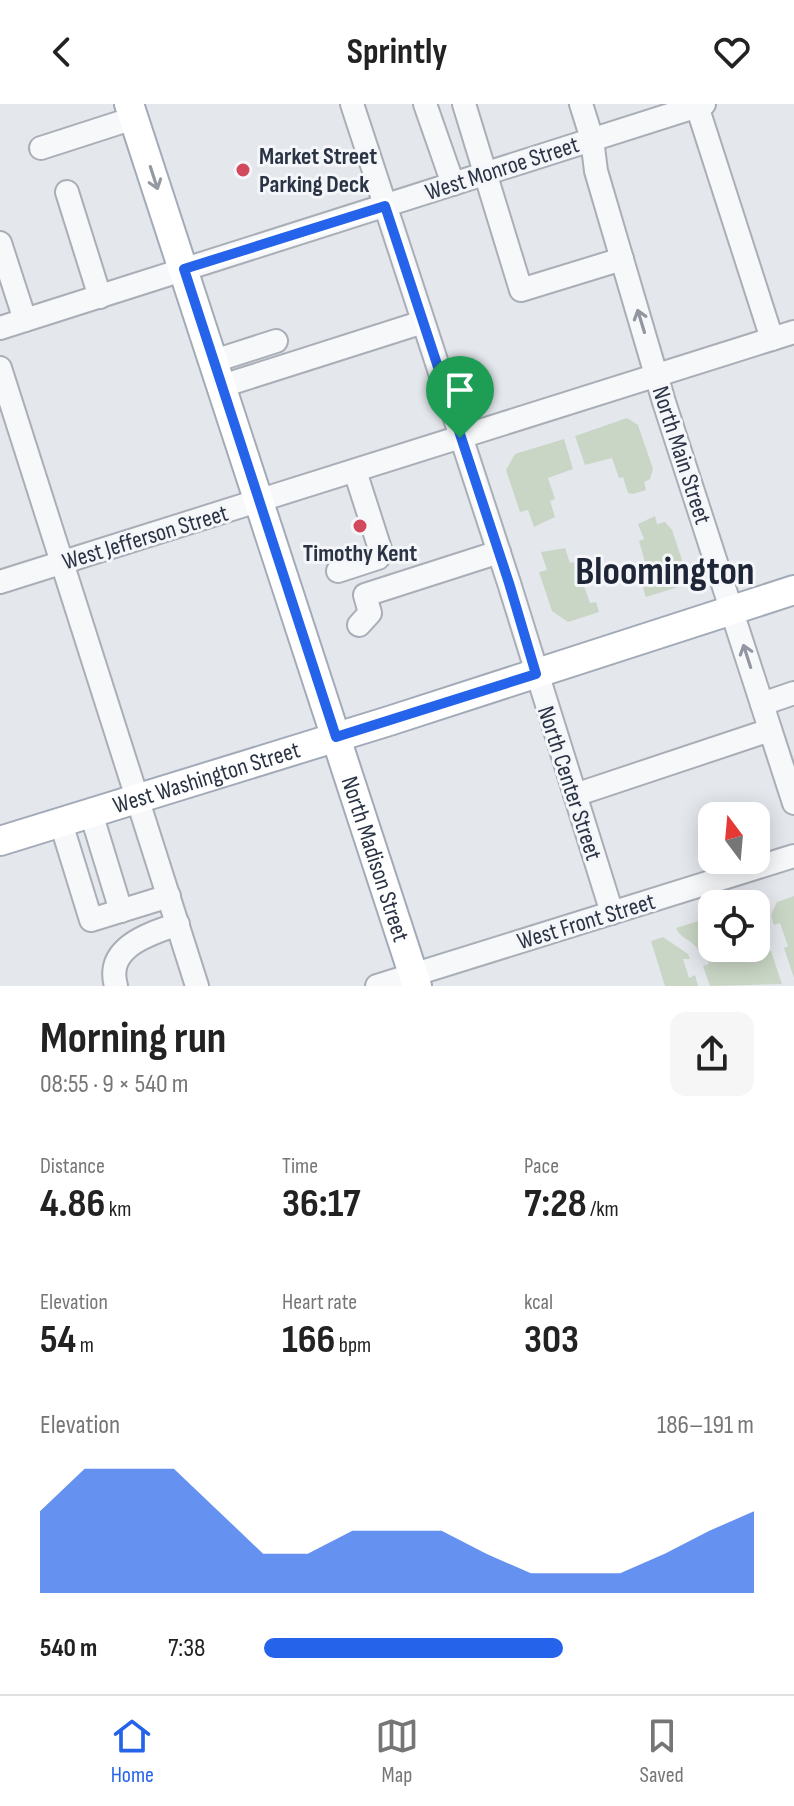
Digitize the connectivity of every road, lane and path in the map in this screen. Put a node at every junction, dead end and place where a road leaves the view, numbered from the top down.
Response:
1 (352, 104) edge
2 (425, 104) edge
3 (464, 104) edge
4 (581, 104) edge
5 (694, 106) edge
6 (132, 111) edge
7 (592, 139) junction
8 (41, 148) dead end
9 (486, 173) junction
10 (453, 184) junction
11 (67, 192) dead end
12 (385, 206) junction
13 (0, 243) edge
14 (622, 259) junction
15 (184, 269) junction
16 (100, 297) junction
17 (25, 320) junction
18 (423, 322) junction
19 (0, 328) edge
20 (794, 332) edge
21 (772, 339) junction
22 (276, 341) dead end
23 (0, 368) edge
24 (218, 373) junction
25 (657, 376) junction
26 (4, 397) edge
27 (460, 438) junction
28 (355, 471) junction
29 (259, 501) junction
30 (499, 552) junction
31 (63, 563) junction
32 (338, 571) dead end
33 (0, 582) edge
34 (794, 590) edge
35 (731, 609) junction
36 (359, 625) dead end
37 (536, 674) junction
38 (794, 693) edge
39 (762, 704) junction
40 (770, 730) junction
41 (336, 737) junction
42 (575, 795) junction
43 (138, 799) junction
44 (794, 803) edge
45 (91, 813) junction
46 (61, 823) junction
47 (0, 841) edge
48 (794, 856) edge
49 (169, 896) junction
50 (121, 911) junction
51 (612, 913) junction
52 (178, 924) junction
53 (416, 980) edge
54 (116, 986) edge
55 (197, 986) edge
56 (377, 986) edge

1 - 12 street, North Center Street
2 - 10 street
3 - 9 street
4 - 7 street, North Main Street
5 - 7 street, West Monroe Street
5 - 21 street
6 - 8 street
6 -> 15 main road, North Madison Street
7 - 9 street, West Monroe Street
7 - 14 street, North Main Street
9 - 10 street, West Monroe Street
9 - 14 street
10 - 12 street, West Monroe Street
11 - 16 street
12 - 15 street, West Monroe Street
12 - 18 street, North Center Street
13 - 17 street
25 -> 14 street, North Main Street
15 - 16 street, West Monroe Street
15 - 24 main road, North Madison Street
16 - 17 street, West Monroe Street
17 - 19 street, West Monroe Street
18 - 24 street
18 - 27 street, North Center Street
20 - 21 street, West Jefferson Street
21 - 25 street, West Jefferson Street
22 - 24 street
23 - 26 street
24 - 29 main road, North Madison Street
25 - 27 street, West Jefferson Street
25 - 35 street, North Main Street
26 - 31 street
27 - 28 street, West Jefferson Street
27 - 30 street, North Center Street
28 - 29 street, West Jefferson Street
28 - 32 street
29 - 31 street, West Jefferson Street
29 - 41 main road, North Madison Street
30 - 36 street
30 - 37 street, North Center Street
31 - 33 street, West Jefferson Street
31 - 43 street
34 - 35 main road, West Washington Street
35 - 37 main road, West Washington Street
39 -> 35 street, North Main Street
37 - 41 main road, West Washington Street
37 - 42 street, North Center Street
38 - 39 street
39 - 40 street, North Main Street
40 - 42 street
40 - 44 street, North Main Street
41 - 43 main road, West Washington Street
41 - 53 main road, North Madison Street
42 - 51 street, North Center Street
43 - 45 main road, West Washington Street
43 - 49 street
45 - 46 main road, West Washington Street
45 - 50 street
46 - 47 main road, West Washington Street
46 - 50 street
48 - 51 street, West Front Street
49 - 50 street
49 - 52 street
51 - 53 street, West Front Street
52 - 54 street
52 - 55 street
53 - 56 street, West Front Street

